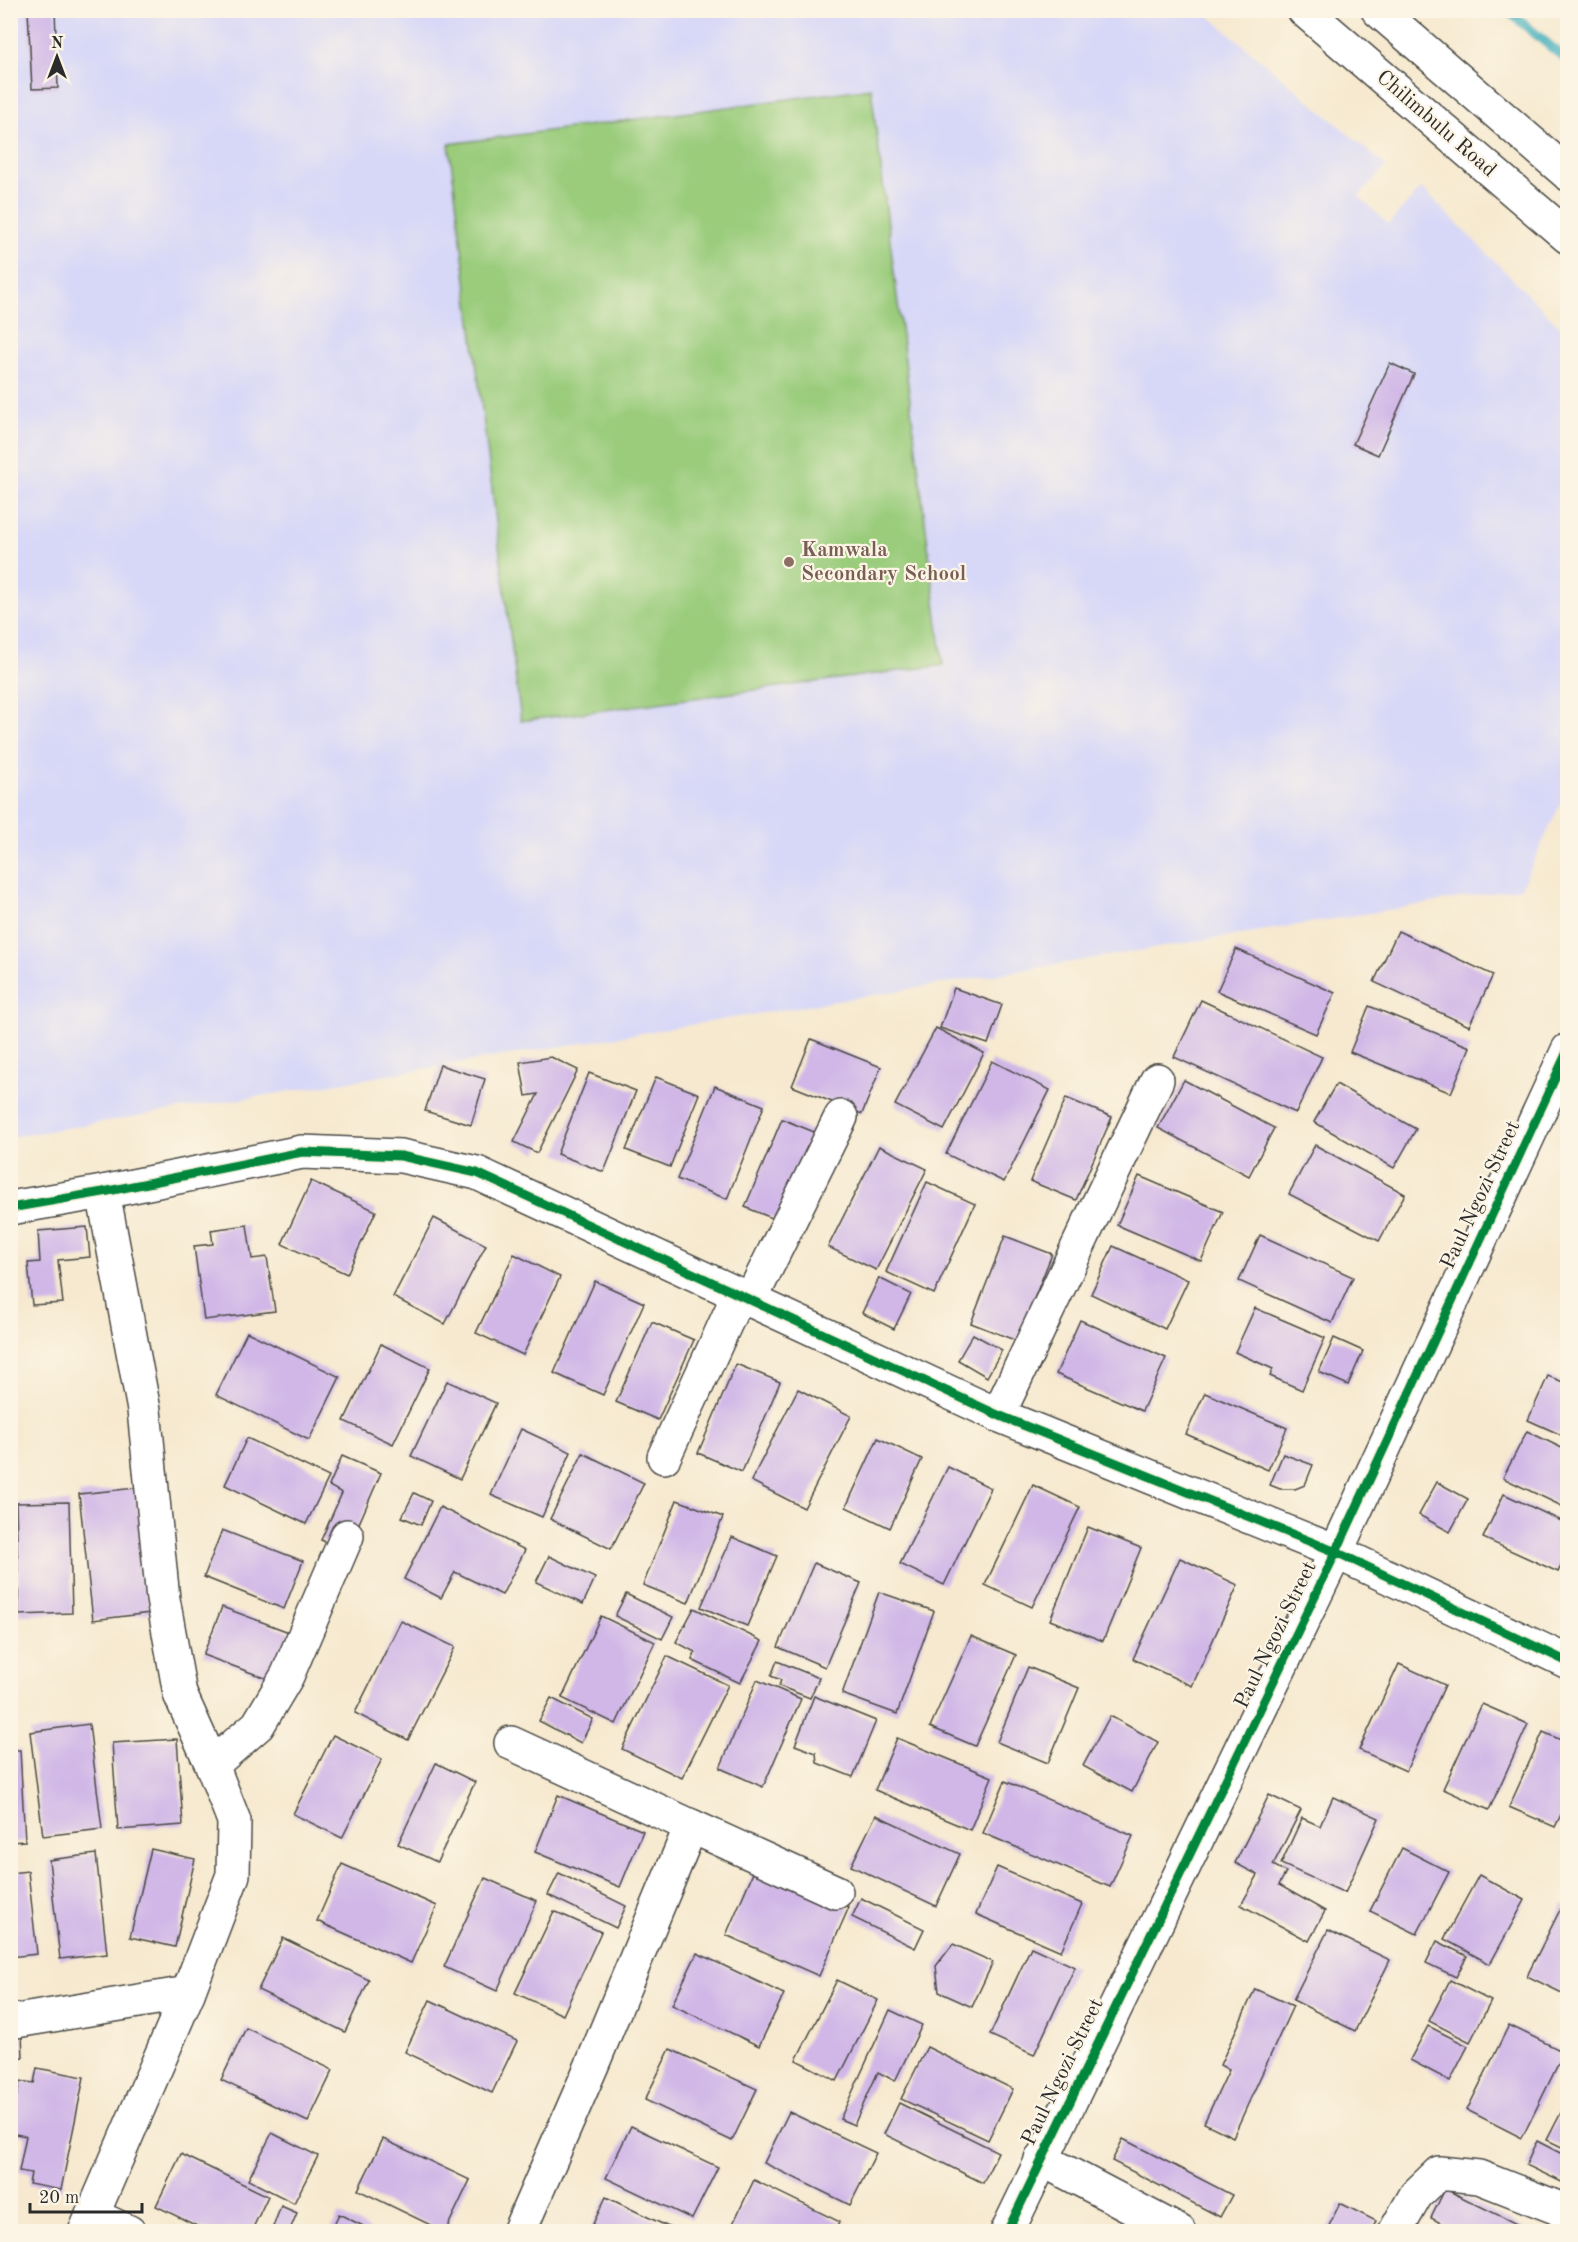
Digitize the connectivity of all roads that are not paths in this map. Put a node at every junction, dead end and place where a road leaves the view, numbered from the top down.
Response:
1 (1304, 10) edge
2 (1378, 10) edge
3 (1568, 174) edge
4 (1568, 237) edge
5 (1568, 1050) edge
6 (1157, 1080) dead end
7 (841, 1117) dead end
8 (103, 1192) junction
9 (10, 1208) edge
10 (745, 1297) junction
11 (998, 1415) junction
12 (664, 1457) dead end
13 (347, 1536) dead end
14 (1336, 1552) junction
15 (1568, 1662) edge
16 (510, 1743) dead end
17 (212, 1765) junction
18 (691, 1826) junction
19 (836, 1892) dead end
20 (188, 1993) junction
21 (10, 2022) edge
22 (1041, 2159) junction
23 (1568, 2212) edge
24 (88, 2223) edge
25 (129, 2232) edge
26 (519, 2232) edge
27 (1007, 2232) edge
28 (1180, 2232) edge
29 (1395, 2232) edge

1 - 4 street, Chilimbulu Road
2 - 3 street
5 - 14 street, Paul Ngozi Street
6 - 11 street
7 - 10 street
8 - 9 street
8 - 10 street
8 - 17 street
10 - 11 street
10 - 12 street
11 - 14 street
13 - 17 street
14 - 15 street
14 - 22 street, Paul Ngozi Street
16 - 18 street
17 - 20 street
18 - 19 street
18 - 26 street
20 - 21 street
20 - 24 street
22 - 27 street, Paul Ngozi Street
22 - 28 street
23 - 29 street
24 - 25 street

